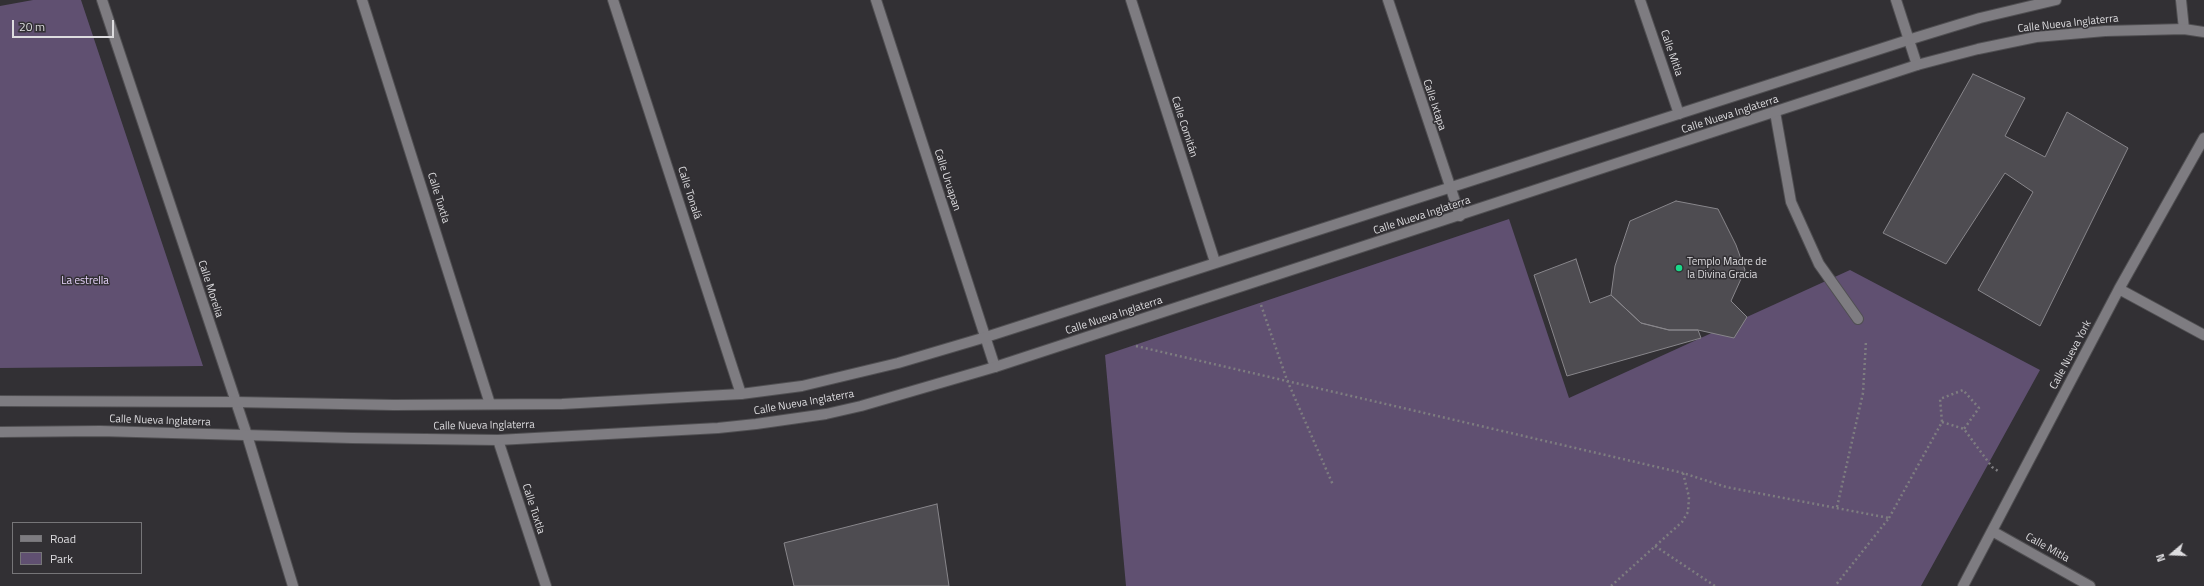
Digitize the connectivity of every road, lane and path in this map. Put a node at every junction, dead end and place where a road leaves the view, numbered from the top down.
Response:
1 (102, 0) edge
2 (362, 0) edge
3 (613, 0) edge
4 (876, 0) edge
5 (1130, 0) edge
6 (1388, 0) edge
7 (1640, 0) edge
8 (1896, 0) edge
9 (2056, 0) edge
10 (2181, 0) edge
11 (2184, 29) junction
12 (2204, 32) edge
13 (1908, 40) junction
14 (1917, 65) junction
15 (1775, 112) junction
16 (1679, 114) junction
17 (2204, 138) edge
18 (1449, 188) junction
19 (1460, 216) junction
20 (1215, 262) junction
21 (1252, 284) junction
22 (2119, 289) junction
23 (1858, 319) joint
24 (1106, 331) junction
25 (2204, 335) edge
26 (986, 337) junction
27 (995, 367) junction
28 (1287, 380) junction
29 (742, 394) junction
30 (0, 401) edge
31 (235, 402) junction
32 (490, 404) junction
33 (1942, 422) junction
34 (1964, 429) junction
35 (0, 432) edge
36 (247, 435) junction
37 (498, 440) junction
38 (1683, 473) junction
39 (2018, 482) junction
40 (1333, 485) dead end
41 (1837, 507) junction
42 (1888, 518) junction
43 (1992, 531) junction
44 (1655, 546) junction
45 (293, 586) edge
46 (546, 586) edge
47 (1611, 586) edge
48 (1715, 586) edge
49 (1835, 586) edge
50 (1963, 586) edge
51 (2090, 586) edge

1 - 31 street, Calle Morelia
2 - 32 street, Calle Tuxtla
3 - 29 street, Calle Tonalá
4 - 26 street, Calle Uruapan
5 - 20 street, Calle Comitán
6 - 18 street, Calle Ixtapa
7 - 16 street, Calle Mitla
8 - 13 street
9 - 13 street, Calle Nueva Inglaterra
10 - 11 street
11 - 12 street, Calle Nueva Inglaterra
11 - 14 street, Calle Nueva Inglaterra
13 - 14 street
13 - 16 street, Calle Nueva Inglaterra
14 - 15 street, Calle Nueva Inglaterra
15 - 19 street, Calle Nueva Inglaterra
15 - 23 street
16 - 18 street, Calle Nueva Inglaterra
17 - 22 street, Calle Nueva York
18 - 19 street, Calle Ixtapa
18 - 20 street, Calle Nueva Inglaterra
19 - 21 street, Calle Nueva Inglaterra
20 - 26 street, Calle Nueva Inglaterra
21 - 24 street, Calle Nueva Inglaterra
21 - 28 path
22 - 25 street
22 - 39 street, Calle Nueva York
23 - 41 path
24 - 27 street, Calle Nueva Inglaterra
24 - 28 path
26 - 27 street, Calle Uruapan
26 - 29 street, Calle Nueva Inglaterra
27 - 37 street, Calle Nueva Inglaterra
28 - 38 path
28 - 40 path
29 - 32 street, Calle Nueva Inglaterra
30 - 31 street, Calle Nueva Inglaterra
31 - 32 street, Calle Nueva Inglaterra
31 - 36 street, Calle Morelia
33 - 34 path
33 - 34 path
33 - 42 path
34 - 39 path
35 - 36 street, Calle Nueva Inglaterra
36 - 37 street, Calle Nueva Inglaterra
36 - 45 street, Calle Morelia
37 - 46 street, Calle Tuxtla
38 - 41 path
38 - 44 path
39 - 43 street, Calle Nueva York
41 - 42 path
42 - 49 path
43 - 50 street, Calle Nueva York
43 - 51 street, Calle Mitla
44 - 47 path
44 - 48 path

